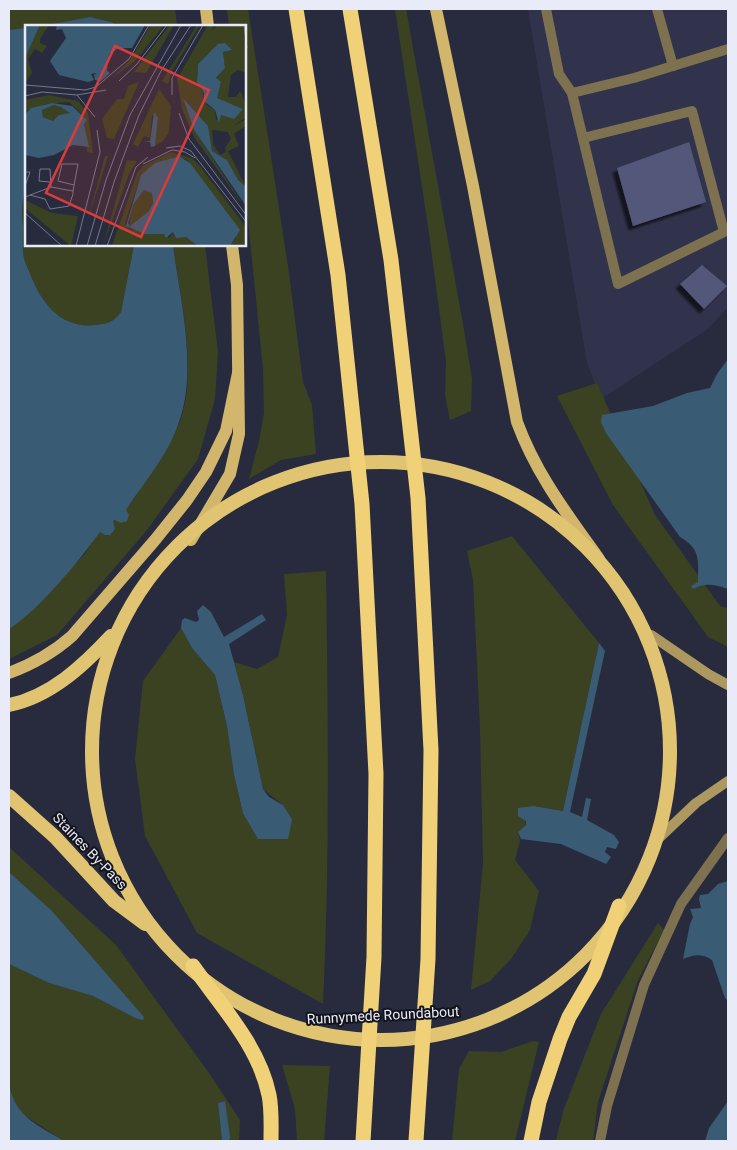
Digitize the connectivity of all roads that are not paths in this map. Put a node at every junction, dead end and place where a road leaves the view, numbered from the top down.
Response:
1 (206, 9) edge
2 (296, 9) edge
3 (350, 9) edge
4 (436, 9) edge
5 (546, 9) edge
6 (657, 9) edge
7 (208, 25) edge
8 (727, 51) edge
9 (673, 66) junction
10 (572, 94) junction
11 (583, 138) junction
12 (232, 246) edge
13 (238, 373) junction
14 (191, 540) junction
15 (599, 559) junction
16 (122, 625) junction
17 (651, 634) junction
18 (9, 673) edge
19 (728, 685) edge
20 (9, 705) edge
21 (728, 781) edge
22 (9, 796) edge
23 (659, 838) junction
24 (728, 838) edge
25 (618, 906) junction
26 (150, 928) junction
27 (193, 966) junction
28 (271, 1141) edge
29 (363, 1141) edge
30 (416, 1141) edge
31 (531, 1141) edge
32 (600, 1141) edge

1 - 7 main road
2 - 29 highway
3 - 30 highway
4 - 15 main road
5 - 10 lane
6 - 9 lane
8 - 9 lane
9 - 10 lane
10 - 11 lane
11 - 11 lane
12 - 13 main road
13 - 14 main road
13 - 18 main road
14 - 15 highway, Runnymede Roundabout
14 - 16 highway, Runnymede Roundabout
15 - 17 highway, Runnymede Roundabout
16 - 20 highway
16 - 26 highway, Runnymede Roundabout
17 - 19 main road
17 - 23 highway, Runnymede Roundabout
21 - 23 main road
22 - 26 highway, Staines By-Pass
23 - 25 highway, Runnymede Roundabout
24 - 32 lane
25 - 27 highway, Runnymede Roundabout
25 - 31 highway
26 - 27 highway, Runnymede Roundabout
27 - 28 highway

